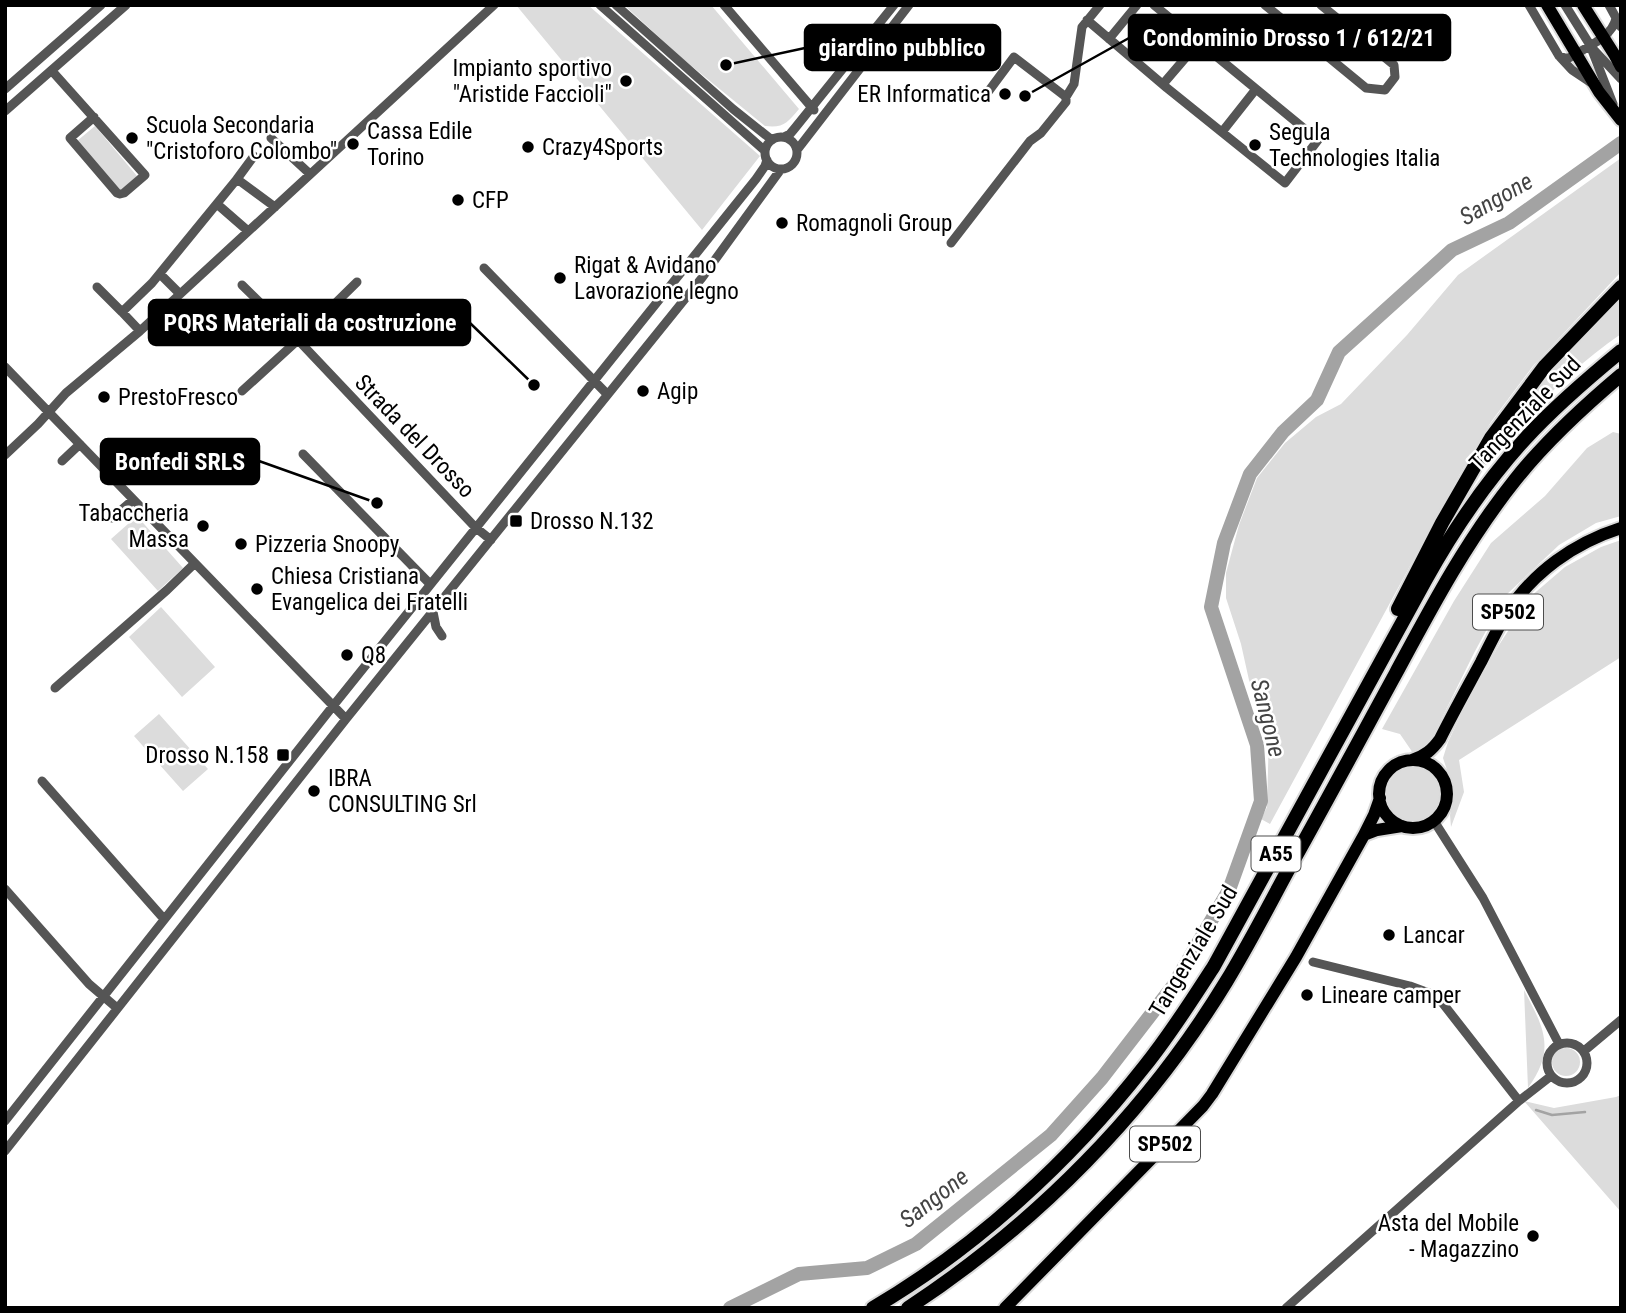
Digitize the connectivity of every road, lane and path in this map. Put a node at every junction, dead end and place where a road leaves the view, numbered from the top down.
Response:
1 (101, 5) edge
2 (126, 5) edge
3 (494, 5) edge
4 (600, 5) edge
5 (615, 5) edge
6 (724, 5) edge
7 (740, 5) edge
8 (894, 5) edge
9 (909, 5) edge
10 (1100, 5) edge
11 (1137, 5) edge
12 (1154, 5) edge
13 (1265, 5) edge
14 (1321, 5) edge
15 (1529, 5) edge
16 (1547, 5) edge
17 (1565, 5) edge
18 (1583, 5) edge
19 (1609, 5) edge
20 (732, 15) junction
21 (1087, 20) junction
22 (1618, 22) edge
23 (1603, 37) junction
24 (1109, 39) junction
25 (1199, 42) junction
26 (1590, 45) junction
27 (1576, 54) junction
28 (1559, 56) junction
29 (1621, 67) edge
30 (52, 71) junction
31 (1621, 79) edge
32 (1163, 84) junction
33 (1595, 85) junction
34 (5, 89) edge
35 (1256, 89) junction
36 (985, 96) dead end
37 (1066, 97) junction
38 (812, 108) junction
39 (5, 111) edge
40 (1619, 113) edge
41 (94, 117) junction
42 (820, 120) junction
43 (1222, 132) junction
44 (784, 137) junction
45 (271, 138) dead end
46 (772, 140) junction
47 (797, 150) junction
48 (254, 156) dead end
49 (766, 156) junction
50 (781, 169) junction
51 (310, 174) junction
52 (237, 179) junction
53 (217, 204) junction
54 (275, 207) junction
55 (248, 231) junction
56 (951, 243) dead end
57 (484, 268) dead end
58 (160, 274) junction
59 (356, 282) dead end
60 (242, 285) dead end
61 (97, 287) dead end
62 (1621, 287) edge
63 (180, 294) junction
64 (122, 312) junction
65 (641, 321) junction
66 (140, 331) junction
67 (657, 333) junction
68 (298, 340) junction
69 (1621, 351) edge
70 (5, 368) edge
71 (1621, 376) edge
72 (593, 381) junction
73 (242, 391) dead end
74 (607, 394) junction
75 (48, 412) junction
76 (80, 444) junction
77 (303, 454) dead end
78 (5, 455) edge
79 (62, 461) dead end
80 (132, 500) junction
81 (112, 519) dead end
82 (475, 527) junction
83 (1621, 528) edge
84 (491, 540) junction
85 (195, 563) junction
86 (430, 584) junction
87 (433, 612) junction
88 (416, 632) junction
89 (1367, 687) junction
90 (55, 688) dead end
91 (332, 706) junction
92 (346, 719) junction
93 (1440, 739) junction
94 (296, 751) junction
95 (1412, 760) junction
96 (311, 764) junction
97 (1440, 773) junction
98 (42, 781) dead end
99 (1380, 798) junction
100 (250, 809) junction
101 (265, 821) junction
102 (1434, 821) junction
103 (1402, 826) junction
104 (1364, 835) junction
105 (5, 889) edge
106 (164, 919) junction
107 (1313, 962) dead end
108 (102, 996) junction
109 (117, 1008) junction
110 (1621, 1020) edge
111 (1559, 1044) junction
112 (1584, 1051) junction
113 (1551, 1076) junction
114 (1519, 1101) junction
115 (5, 1121) edge
116 (5, 1151) edge
117 (873, 1308) edge
118 (908, 1308) edge
119 (1005, 1308) edge
120 (1286, 1308) edge

1 - 34 street
2 - 30 street
3 - 51 street
4 - 49 street
5 - 46 street
6 - 20 street
7 - 20 street
8 - 38 street
9 - 42 street
10 - 21 street
11 - 24 street
12 - 25 street
13 - 14 street
15 - 28 street
16 - 27 main road
17 - 26 street
18 - 23 main road
19 - 22 street
20 - 38 street
21 - 24 street
21 - 37 street
22 - 23 street
23 - 26 street
23 - 29 main road
24 - 32 street
25 - 32 street
25 - 35 street
26 - 27 street
26 - 31 street
26 - 40 street
27 - 28 street
27 - 33 main road
28 - 33 street
30 - 39 street
30 - 41 street
32 - 43 street
33 - 40 main road
35 - 43 street
35 - 43 street
36 - 37 street
37 - 56 street
38 - 42 street
38 - 44 street
41 - 41 street
42 - 47 street
44 - 46 street
44 - 47 street
45 - 51 street
46 - 49 street
47 - 50 street
48 - 52 street
49 - 50 street
49 - 65 street, Strada del Drosso
50 - 67 street
51 - 54 street
52 - 53 street
52 - 54 street
53 - 55 street
53 - 58 street
54 - 55 street
55 - 63 street
57 - 72 street
58 - 63 street
58 - 64 street
59 - 68 street
60 - 68 street, Strada del Drosso
61 - 64 street
62 - 89 highway
63 - 66 street
64 - 66 street
65 - 67 street
65 - 72 street, Strada del Drosso
66 - 75 street
67 - 74 street
68 - 73 street
68 - 82 street, Strada del Drosso
69 - 89 highway, Tangenziale Sud / A55
70 - 75 street
71 - 118 highway, Tangenziale Sud / A55
72 - 74 street
72 - 82 street, Strada del Drosso
74 - 84 street
75 - 76 street
75 - 78 street
76 - 79 street
76 - 80 street
77 - 86 street
80 - 81 street
80 - 85 street
82 - 84 street, Strada del Drosso
82 - 86 street, Strada del Drosso
83 - 93 main road, SP502
84 - 87 street
85 - 90 street
85 - 91 street
86 - 91 street, Strada del Drosso
87 - 88 street
87 - 88 street
88 - 92 street
89 - 117 highway, Tangenziale Sud / A55
91 - 92 street
91 - 94 street, Strada del Drosso
92 - 96 street
93 - 95 main road, SP502
93 - 97 main road, SP502
94 - 96 street
94 - 100 street, Strada del Drosso
95 - 97 main road
95 - 99 main road, SP502
96 - 101 street
97 - 102 main road, SP502
98 - 106 street
99 - 103 main road
99 - 104 main road, SP502
100 - 101 street
100 - 106 street, Strada del Drosso
101 - 109 street
102 - 103 main road
102 - 111 street
103 - 104 main road
104 - 119 main road, SP502
105 - 108 street
106 - 108 street, Strada del Drosso
107 - 114 street
108 - 109 street
108 - 115 street, Strada del Drosso
109 - 116 street
110 - 112 street
111 - 112 street
111 - 113 street
112 - 113 street
113 - 114 street
114 - 120 street

